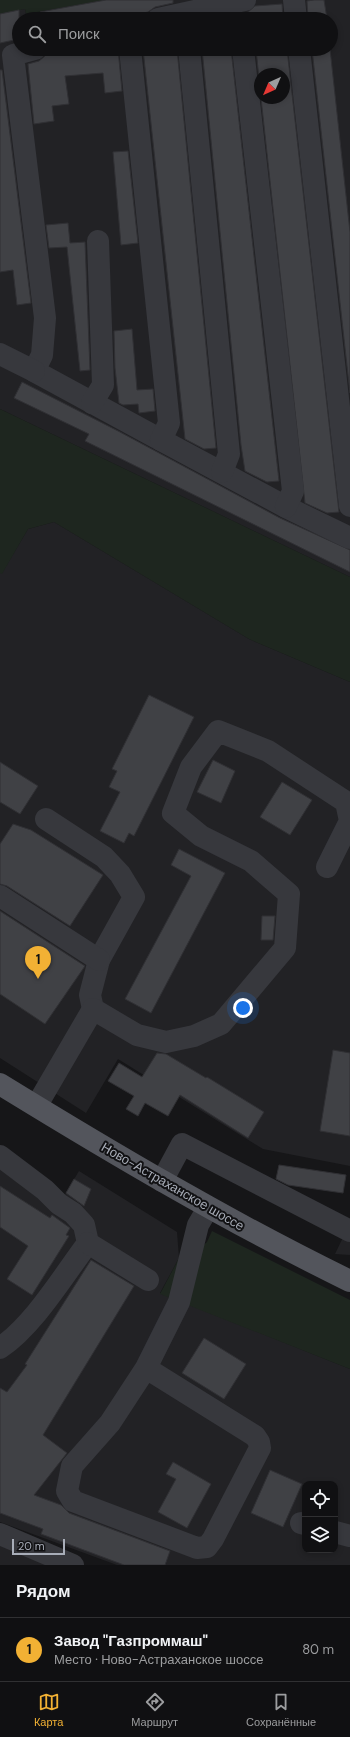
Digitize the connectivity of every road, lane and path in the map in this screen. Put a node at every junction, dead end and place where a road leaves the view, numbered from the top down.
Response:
1 (294, 0) edge
2 (241, 7) edge
3 (210, 12) edge
4 (295, 12) edge
5 (7, 56) edge
6 (131, 56) edge
7 (190, 56) edge
8 (244, 56) edge
9 (300, 56) edge
10 (98, 241) dead end
11 (0, 354) edge
12 (34, 371) junction
13 (92, 403) junction
14 (161, 440) junction
15 (222, 472) junction
16 (350, 506) edge
17 (286, 507) junction
18 (348, 531) edge
19 (46, 819) dead end
20 (326, 868) dead end
21 (0, 896) edge
22 (99, 960) junction
23 (93, 1009) junction
24 (0, 1084) edge
25 (37, 1105) junction
26 (0, 1156) edge
27 (162, 1181) junction
28 (208, 1208) junction
29 (350, 1231) edge
30 (88, 1243) junction
31 (148, 1280) dead end
32 (350, 1281) edge
33 (0, 1348) edge
34 (146, 1368) junction
35 (338, 1533) edge
36 (0, 1534) edge
37 (350, 1536) edge
38 (73, 1565) edge

1 - 4 street
2 - 3 street
5 - 12 street
6 - 14 street
7 - 15 street
8 - 17 street
9 - 16 street
10 - 13 street
11 - 12 street
12 - 13 street
13 - 14 street
14 - 15 street
15 - 17 street
17 - 18 street
19 - 22 street
20 - 23 street
21 - 22 street
22 - 23 street
23 - 25 street
24 - 25 main road, Ново-Астраханское шоссе
25 - 27 main road, Ново-Астраханское шоссе
26 - 30 street
27 - 28 main road, Ново-Астраханское шоссе
27 - 29 street
28 - 32 main road, Ново-Астраханское шоссе
28 - 34 street
30 - 31 street
30 - 33 street
34 - 34 street
35 - 37 street
36 - 38 street

